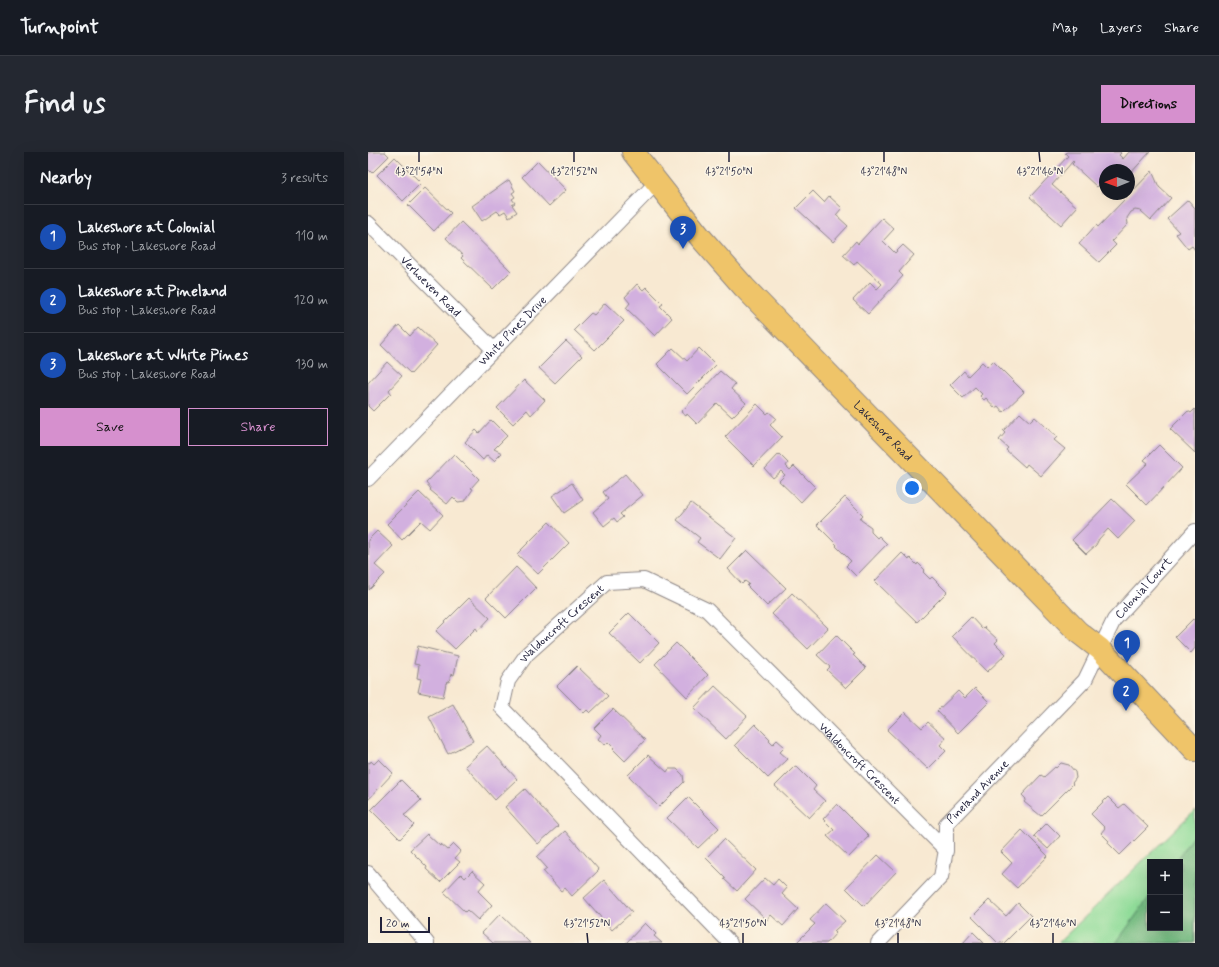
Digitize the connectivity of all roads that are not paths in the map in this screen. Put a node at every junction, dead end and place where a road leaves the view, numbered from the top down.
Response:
1 (634, 152) edge
2 (657, 182) junction
3 (368, 223) edge
4 (494, 350) junction
5 (368, 479) edge
6 (1195, 531) edge
7 (1100, 649) junction
8 (1195, 750) edge
9 (946, 850) junction
10 (368, 873) edge
11 (427, 943) edge
12 (730, 943) edge
13 (878, 943) edge

1 - 2 main road, Lakeshore Road
2 - 4 street, White Pines Drive
2 - 7 main road, Lakeshore Road
3 - 4 street, Verhoeven Road
4 - 5 street, White Pines Drive
6 - 7 street, Colonial Court
7 - 8 main road, Lakeshore Road
7 - 9 street, Pineland Avenue
9 - 12 street, Waldoncroft Crescent
9 - 13 street, Pineland Avenue
10 - 11 street

